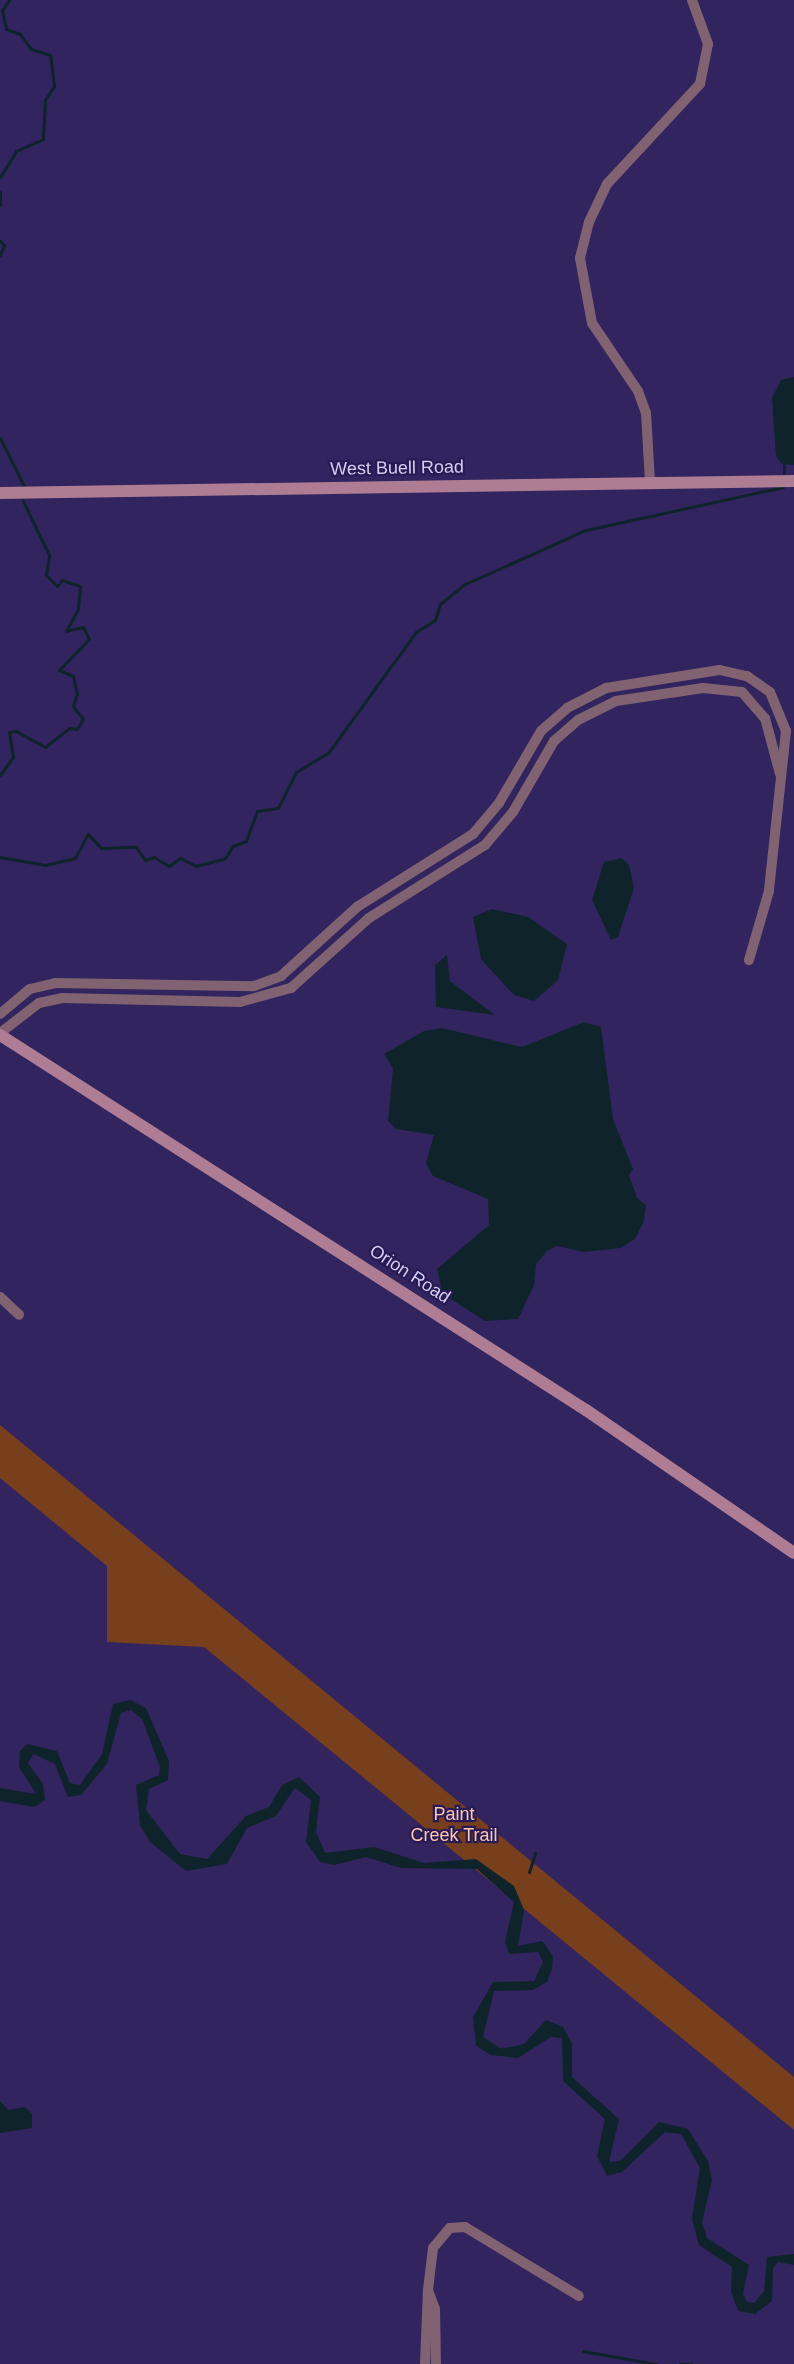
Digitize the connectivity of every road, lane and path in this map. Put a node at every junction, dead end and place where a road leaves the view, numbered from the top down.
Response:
1 (692, 0) edge
2 (794, 481) edge
3 (650, 482) junction
4 (0, 493) edge
5 (639, 681) junction
6 (642, 696) junction
7 (780, 774) junction
8 (490, 815) junction
9 (505, 824) junction
10 (387, 888) junction
11 (396, 901) junction
12 (749, 960) dead end
13 (89, 984) junction
14 (246, 986) junction
15 (24, 993) junction
16 (88, 999) junction
17 (246, 1001) junction
18 (34, 1007) junction
19 (0, 1014) edge
20 (0, 1034) edge
21 (0, 1297) edge
22 (19, 1315) dead end
23 (794, 1553) edge
24 (428, 2290) junction
25 (579, 2296) dead end
26 (425, 2364) edge
27 (436, 2364) edge

1 - 3 street
2 - 3 main road, West Buell Road
3 - 4 main road, West Buell Road
5 - 6 street
5 - 7 street
5 - 8 street
6 - 7 street
6 - 9 street
7 - 12 street
8 - 9 street
8 - 10 street
9 - 11 street
10 - 11 street
10 - 14 street
11 - 17 street
13 - 14 street
13 - 15 street
13 - 16 street
14 - 17 street
15 - 18 street
15 - 19 street
16 - 17 street
16 - 18 street
18 - 20 street
20 - 23 main road, Orion Road
21 - 22 street
24 - 25 street
24 - 26 street
24 - 27 street

